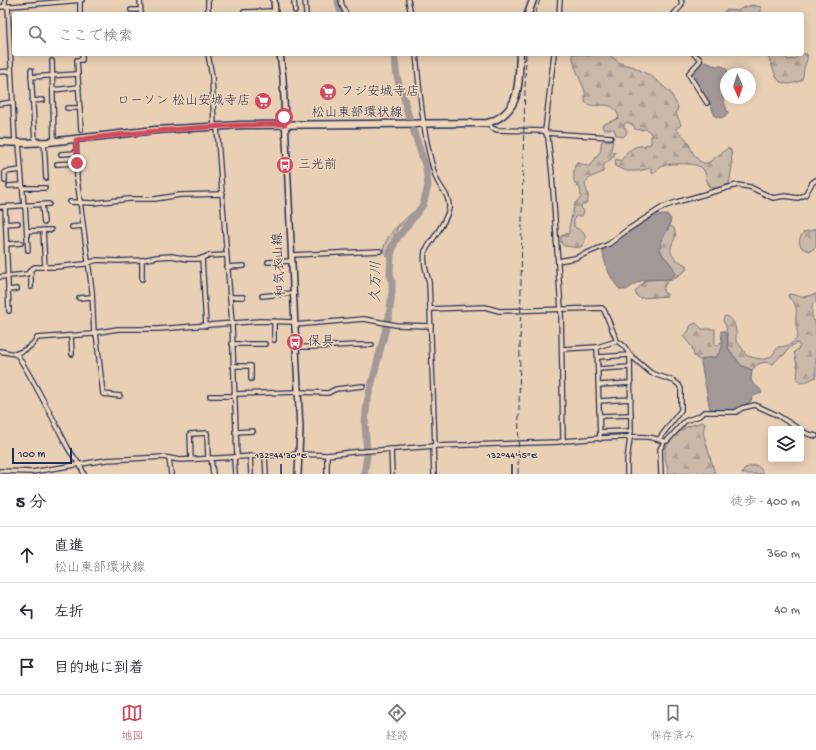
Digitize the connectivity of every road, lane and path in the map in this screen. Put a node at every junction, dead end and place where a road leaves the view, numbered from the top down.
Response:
1 (5, 0) edge
2 (14, 0) edge
3 (22, 0) edge
4 (81, 0) edge
5 (140, 0) edge
6 (208, 0) edge
7 (274, 0) edge
8 (294, 0) edge
9 (305, 0) edge
10 (341, 0) edge
11 (408, 0) edge
12 (533, 0) edge
13 (560, 0) edge
14 (681, 0) edge
15 (54, 1) edge
16 (62, 1) edge
17 (40, 2) edge
18 (14, 6) junction
19 (22, 6) junction
20 (0, 7) edge
21 (7, 7) junction
22 (131, 10) dead end
23 (295, 11) dead end
24 (80, 12) edge
25 (140, 12) edge
26 (208, 12) edge
27 (244, 12) dead end
28 (275, 12) edge
29 (306, 12) edge
30 (345, 12) edge
31 (411, 12) edge
32 (529, 12) edge
33 (559, 12) edge
34 (676, 12) edge
35 (82, 56) edge
36 (208, 56) edge
37 (280, 56) edge
38 (416, 56) edge
39 (520, 56) edge
40 (554, 56) edge
41 (696, 56) edge
42 (52, 61) dead end
43 (11, 70) junction
44 (31, 70) dead end
45 (0, 72) edge
46 (78, 74) junction
47 (52, 76) junction
48 (31, 77) junction
49 (79, 87) junction
50 (53, 90) junction
51 (42, 100) dead end
52 (32, 101) junction
53 (13, 102) junction
54 (708, 103) dead end
55 (0, 104) edge
56 (67, 108) dead end
57 (80, 108) junction
58 (488, 123) junction
59 (285, 124) junction
60 (422, 124) junction
61 (216, 126) junction
62 (81, 130) dead end
63 (546, 132) junction
64 (611, 137) dead end
65 (76, 140) junction
66 (54, 141) junction
67 (0, 142) edge
68 (44, 142) junction
69 (17, 143) junction
70 (35, 143) junction
71 (76, 153) junction
72 (61, 154) dead end
73 (77, 163) junction
74 (57, 164) dead end
75 (21, 170) junction
76 (46, 178) dead end
77 (816, 180) edge
78 (5, 181) dead end
79 (10, 186) dead end
80 (22, 187) junction
81 (45, 188) dead end
82 (223, 194) junction
83 (70, 202) dead end
84 (80, 202) junction
85 (49, 204) dead end
86 (42, 205) junction
87 (25, 206) junction
88 (5, 207) junction
89 (0, 208) edge
90 (18, 223) dead end
91 (44, 223) dead end
92 (6, 224) junction
93 (83, 226) junction
94 (72, 227) dead end
95 (44, 230) junction
96 (51, 230) dead end
97 (27, 231) junction
98 (20, 243) dead end
99 (6, 244) junction
100 (28, 250) dead end
101 (380, 251) dead end
102 (226, 255) junction
103 (291, 255) junction
104 (202, 258) junction
105 (142, 260) junction
106 (291, 261) junction
107 (558, 261) junction
108 (268, 262) dead end
109 (88, 263) junction
110 (244, 266) dead end
111 (45, 267) junction
112 (227, 267) junction
113 (29, 272) junction
114 (8, 276) junction
115 (0, 277) edge
116 (142, 279) dead end
117 (31, 287) dead end
118 (17, 289) dead end
119 (8, 290) junction
120 (293, 294) junction
121 (262, 296) dead end
122 (92, 297) junction
123 (230, 297) junction
124 (244, 297) dead end
125 (80, 298) dead end
126 (430, 309) junction
127 (561, 310) junction
128 (10, 311) dead end
129 (274, 322) junction
130 (232, 324) junction
131 (294, 324) junction
132 (206, 326) junction
133 (431, 326) junction
134 (95, 333) junction
135 (71, 336) junction
136 (274, 340) dead end
137 (617, 341) junction
138 (232, 344) junction
139 (265, 344) dead end
140 (372, 345) dead end
141 (295, 347) junction
142 (598, 347) junction
143 (563, 349) junction
144 (0, 351) edge
145 (15, 354) junction
146 (72, 354) dead end
147 (630, 355) junction
148 (598, 357) junction
149 (233, 366) junction
150 (630, 367) junction
151 (598, 369) junction
152 (251, 379) dead end
153 (630, 383) junction
154 (599, 385) junction
155 (363, 386) dead end
156 (298, 392) junction
157 (234, 395) junction
158 (120, 396) dead end
159 (210, 396) dead end
160 (631, 399) junction
161 (599, 401) junction
162 (631, 415) junction
163 (600, 416) junction
164 (794, 426) edge
165 (252, 431) dead end
166 (631, 431) junction
167 (236, 432) junction
168 (600, 432) junction
169 (804, 432) edge
170 (816, 436) edge
171 (631, 437) junction
172 (600, 439) junction
173 (659, 439) junction
174 (563, 440) junction
175 (664, 442) junction
176 (434, 446) junction
177 (391, 449) junction
178 (300, 454) junction
179 (266, 455) junction
180 (327, 455) junction
181 (250, 456) junction
182 (235, 457) junction
183 (170, 458) junction
184 (210, 458) junction
185 (191, 459) junction
186 (80, 465) junction
187 (0, 470) edge
188 (84, 474) edge
189 (171, 474) edge
190 (213, 474) edge
191 (235, 474) edge
192 (251, 474) edge
193 (266, 474) edge
194 (298, 474) edge
195 (327, 474) edge
196 (392, 474) edge
197 (434, 474) edge
198 (627, 474) edge
199 (661, 474) edge

1 - 21 street
2 - 18 street
3 - 19 street
4 - 16 street
4 - 24 street
5 - 25 street
6 - 26 street
7 - 28 main road
8 - 23 street
9 - 29 street
10 - 30 street
11 - 31 street
12 - 32 main road
13 - 33 street
14 - 34 street
15 - 16 street
15 - 17 street
17 - 19 street
18 - 19 street
18 - 21 street
20 - 21 street
21 - 43 street
22 - 25 street
27 - 28 street
35 - 46 street
36 - 61 street
37 - 59 main road, 和気衣山線
38 - 60 street
39 - 58 main road, 松山東部環状線
40 - 63 street
41 - 54 street
42 - 47 street
43 - 45 street
43 - 53 street
44 - 48 street
46 - 47 street
46 - 49 street
47 - 48 street
47 - 50 street
48 - 52 street
49 - 50 street
49 - 57 street
50 - 66 street
51 - 52 street
52 - 70 street
53 - 55 street
53 - 69 street
56 - 57 street
57 - 62 street
58 - 60 main road, 松山東部環状線
58 - 63 street
59 - 60 main road, 松山東部環状線
59 - 61 main road, 松山東部環状線
59 - 103 main road, 和気衣山線
60 - 126 street
61 - 65 main road, 松山東部環状線
61 - 82 street
63 - 64 street
63 - 107 street
65 - 66 main road, 松山東部環状線
65 - 71 street
66 - 68 main road, 松山東部環状線
67 - 69 main road, 松山東部環状線
68 - 70 main road, 松山東部環状線
68 - 76 street
69 - 70 main road, 松山東部環状線
69 - 75 street
71 - 72 street
71 - 73 street
73 - 74 street
73 - 84 street
75 - 78 street
75 - 80 street
77 - 107 street
79 - 80 street
80 - 81 street
80 - 87 street
82 - 84 street
82 - 102 street
83 - 84 street
84 - 93 street
85 - 86 street
86 - 87 street
86 - 91 street
87 - 88 street
87 - 97 street
88 - 89 street
88 - 92 street
90 - 92 street
92 - 99 street
93 - 94 street
93 - 109 street
95 - 96 street
95 - 97 street
95 - 111 street
97 - 100 street
98 - 99 street
99 - 114 street
101 - 103 street
102 - 104 street
102 - 112 street
103 - 106 main road, 和気衣山線
104 - 105 street
104 - 132 street
105 - 109 street
105 - 116 street
106 - 108 street
106 - 120 main road, 和気衣山線
107 - 127 street
109 - 111 street
109 - 122 street
110 - 112 street
111 - 113 street
112 - 123 street
113 - 114 street
113 - 117 street
114 - 115 street
114 - 119 street
118 - 119 street
119 - 128 street
120 - 121 street
120 - 131 main road, 和気衣山線
122 - 125 street
122 - 134 street
123 - 124 street
123 - 130 street
126 - 127 street
126 - 133 street
127 - 137 street
127 - 143 street
129 - 130 street
129 - 131 street
129 - 136 street
130 - 132 street
130 - 138 street
131 - 133 street
131 - 141 main road, 和気衣山線
132 - 134 street
133 - 176 street
134 - 135 street
134 - 158 street
135 - 145 street
135 - 146 street
137 - 142 street
137 - 147 street
138 - 139 street
138 - 149 street
140 - 141 street
141 - 156 main road, 和気衣山線
142 - 143 street
142 - 148 street
143 - 174 street
144 - 145 street
145 - 186 street
147 - 148 street
147 - 150 street
147 - 173 street
148 - 151 street
149 - 152 street
149 - 157 street
150 - 151 street
150 - 153 street
151 - 154 street
153 - 154 street
153 - 160 street
154 - 161 street
155 - 156 street
156 - 157 street
156 - 178 main road, 和気衣山線
157 - 159 street
157 - 167 street
160 - 161 street
160 - 162 street
161 - 163 street
162 - 163 street
162 - 166 street
163 - 168 street
164 - 175 street
165 - 167 street
166 - 168 street
166 - 171 street
167 - 182 street
168 - 172 street
169 - 170 street
171 - 172 street
171 - 173 street
171 - 198 street
172 - 174 street
173 - 175 street
174 - 176 street
175 - 199 street
176 - 177 street
176 - 197 street
177 - 180 street
177 - 196 street
178 - 179 street
178 - 180 street
178 - 194 main road, 和気衣山線
179 - 181 street
179 - 193 street
180 - 195 street
181 - 182 street
181 - 192 street
182 - 184 street
182 - 191 street
183 - 185 street
183 - 186 street
183 - 189 street
184 - 185 street
184 - 185 street
184 - 190 street
186 - 187 street
186 - 188 street

